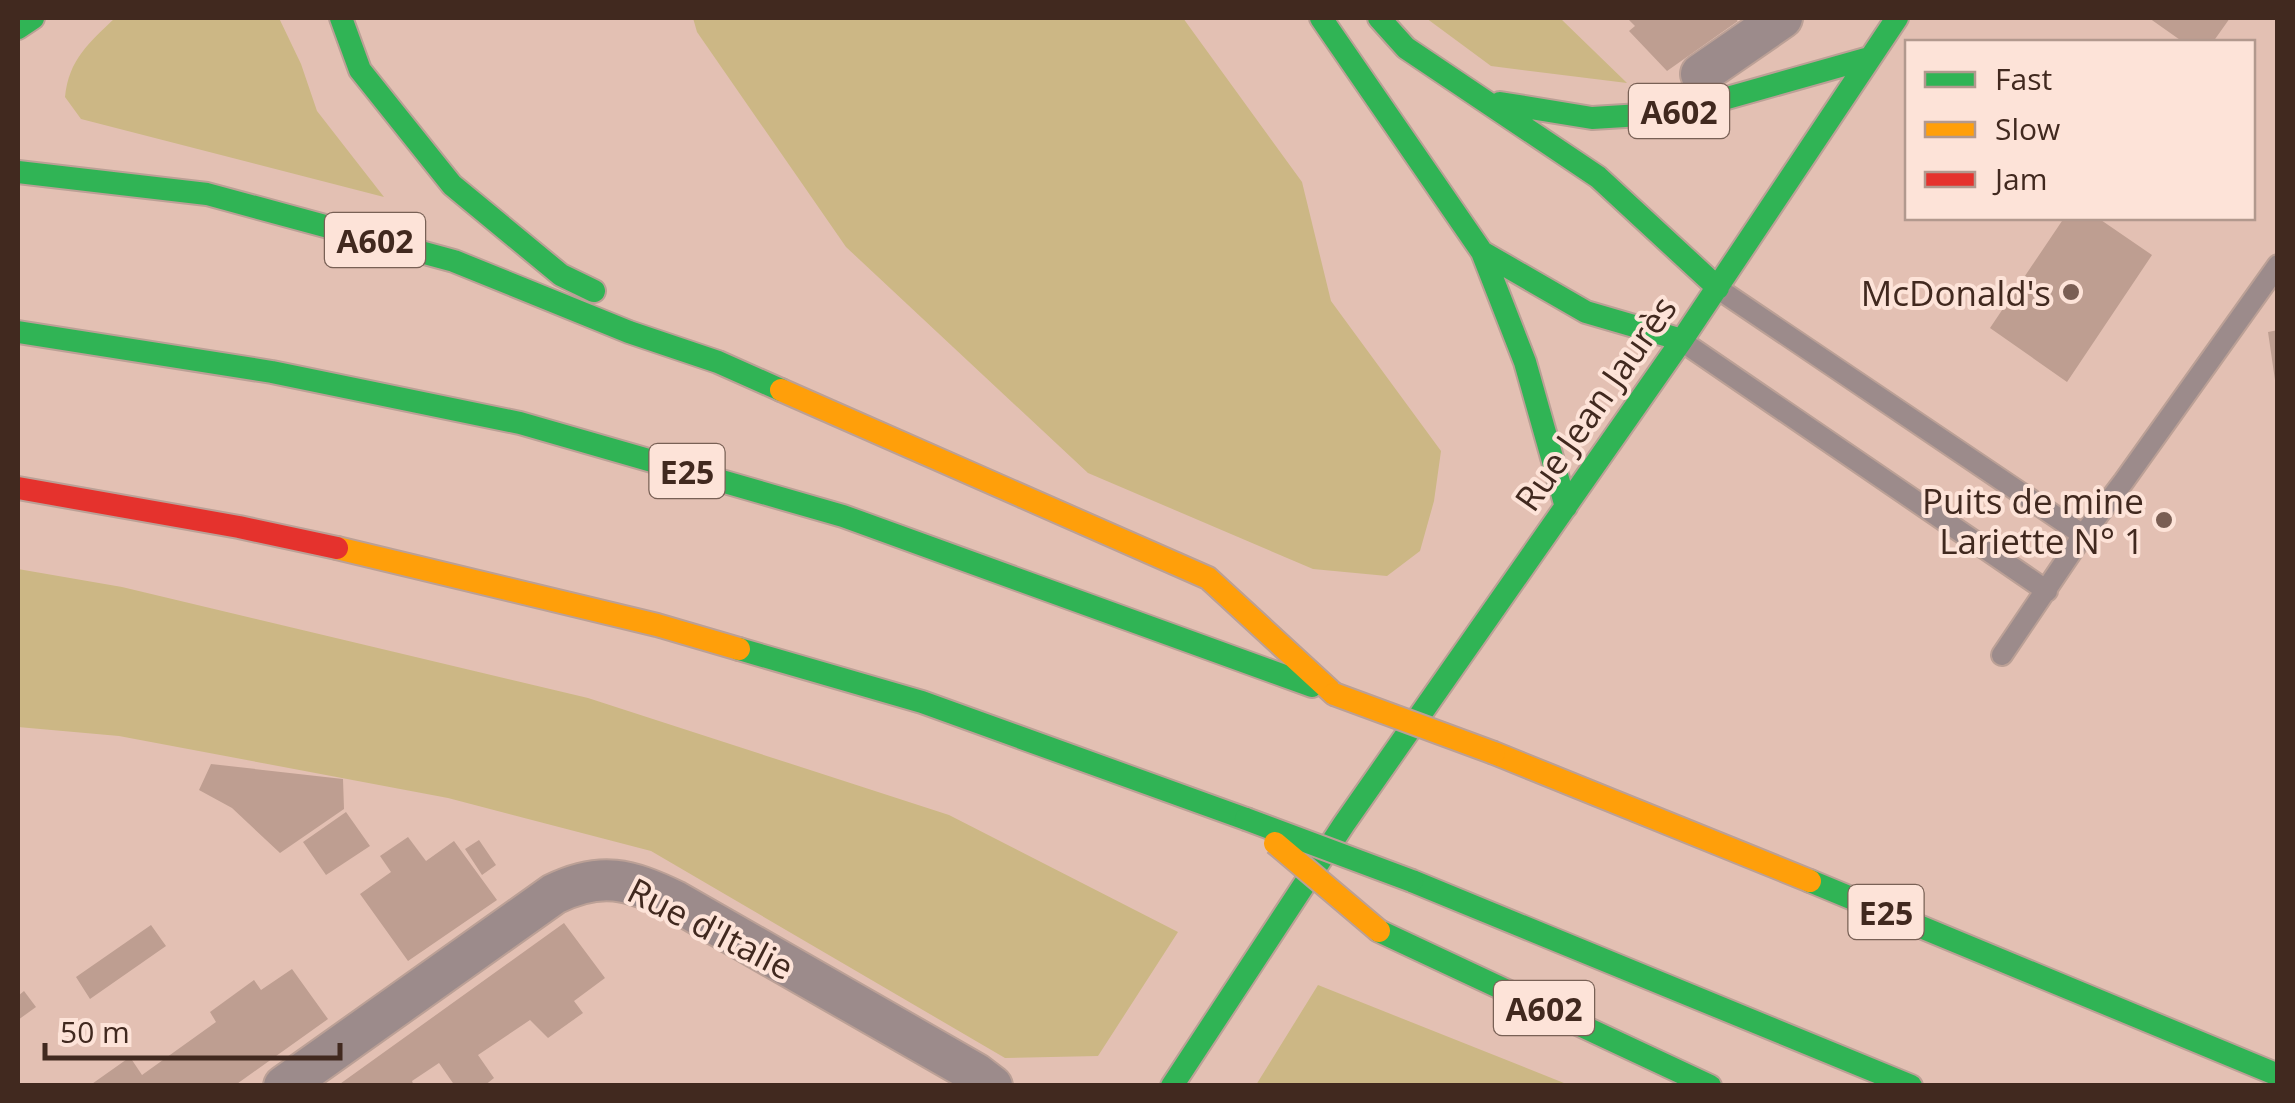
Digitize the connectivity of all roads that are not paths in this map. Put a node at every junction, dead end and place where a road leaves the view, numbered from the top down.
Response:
1 (33, 18) edge
2 (341, 18) edge
3 (1321, 18) edge
4 (1378, 18) edge
5 (1782, 18) edge
6 (1897, 18) edge
7 (18, 28) edge
8 (1869, 58) junction
9 (1701, 74) dead end
10 (1483, 100) junction
11 (18, 172) edge
12 (1482, 252) junction
13 (2278, 265) edge
14 (1718, 288) junction
15 (18, 332) edge
16 (1682, 340) junction
17 (718, 362) junction
18 (18, 488) edge
19 (1566, 507) junction
20 (2083, 535) junction
21 (2047, 590) junction
22 (2002, 655) dead end
23 (1334, 694) junction
24 (1246, 819) junction
25 (2278, 1075) edge
26 (284, 1086) edge
27 (992, 1086) edge
28 (1172, 1086) edge
29 (1710, 1086) edge
30 (1910, 1086) edge

1 - 7 main road
2 - 17 main road, A602
3 - 12 main road
4 - 10 main road, A602
5 - 9 street
6 - 8 main road, Rue Jean Jaurès
8 - 10 main road, A602
8 - 14 main road, Rue Jean Jaurès
10 - 14 main road, A602
11 - 17 main road, A602
12 - 16 main road
12 - 19 main road
13 - 20 lane
14 - 16 main road, Rue Jean Jaurès
14 - 20 lane
15 - 23 main road, E25
16 - 19 main road, Rue Jean Jaurès
16 - 21 lane
17 - 23 main road, A602
18 - 24 main road
19 - 28 main road, Rue Jean Jaurès
20 - 21 lane
21 - 22 lane
23 - 25 main road, E25, bridge
24 - 29 main road, A602, bridge
24 - 30 main road, bridge
26 - 27 street, Rue d'Italie

